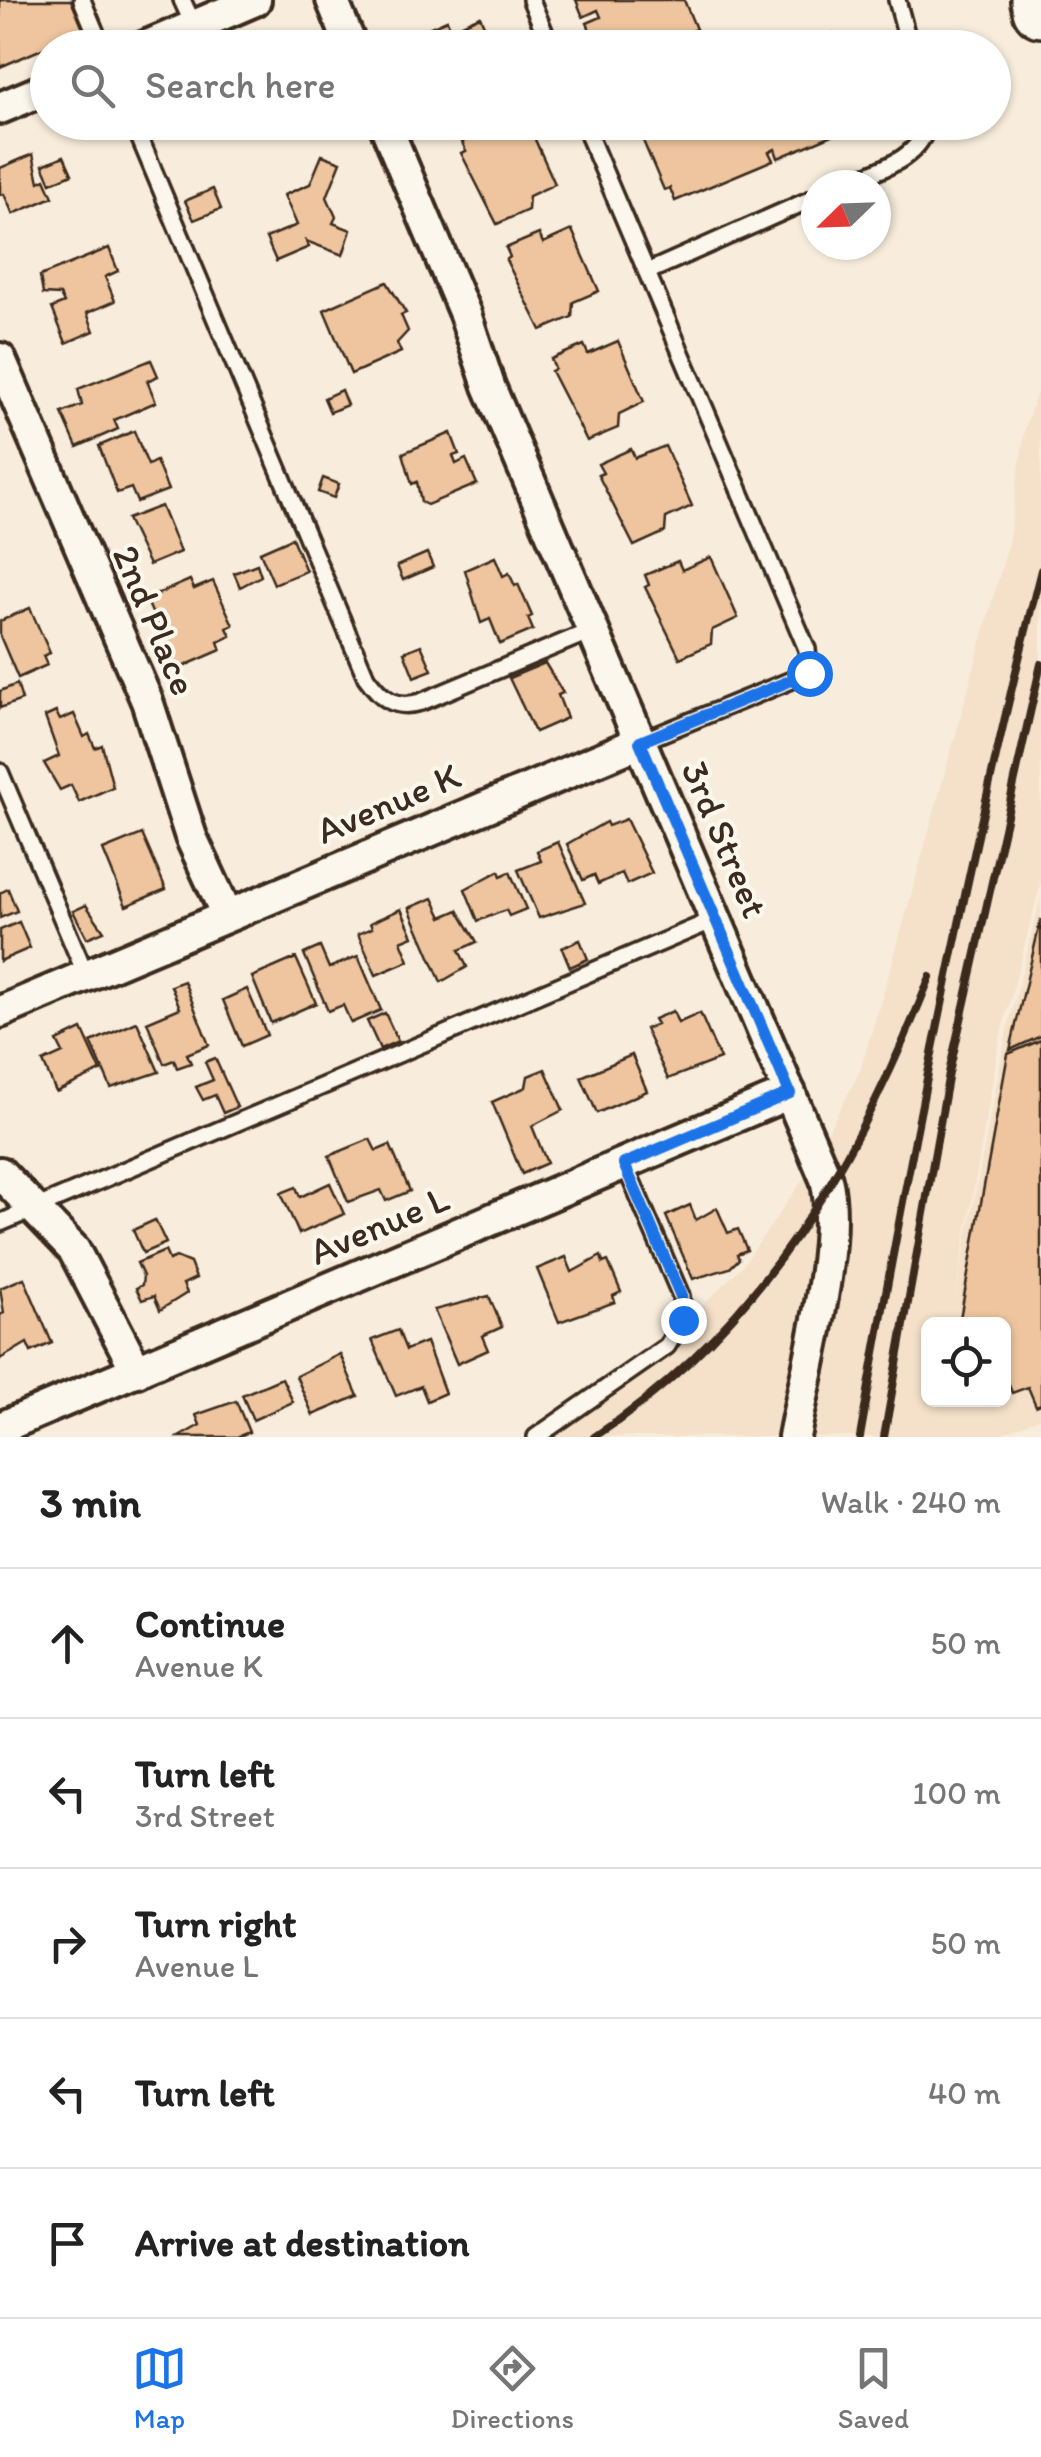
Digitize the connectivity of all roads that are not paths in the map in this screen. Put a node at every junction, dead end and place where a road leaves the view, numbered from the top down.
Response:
1 (82, 0) edge
2 (255, 0) edge
3 (332, 0) edge
4 (531, 0) edge
5 (898, 0) edge
6 (1039, 0) edge
7 (1041, 8) edge
8 (188, 13) edge
9 (94, 30) edge
10 (166, 30) edge
11 (344, 30) edge
12 (544, 30) edge
13 (906, 30) edge
14 (30, 96) edge
15 (0, 108) edge
16 (141, 140) edge
17 (391, 140) edge
18 (591, 140) edge
19 (924, 140) edge
20 (877, 170) edge
21 (801, 204) edge
22 (647, 272) junction
23 (0, 359) edge
24 (593, 630) junction
25 (640, 742) junction
26 (0, 772) edge
27 (227, 914) junction
28 (716, 920) junction
29 (86, 975) junction
30 (0, 1012) edge
31 (790, 1093) junction
32 (624, 1164) junction
33 (0, 1173) edge
34 (33, 1208) junction
35 (0, 1223) edge
36 (137, 1372) junction
37 (0, 1428) edge
38 (536, 1437) edge
39 (794, 1437) edge

1 - 9 lane
2 - 8 street
3 - 11 street
4 - 12 lane
5 - 13 lane
6 - 7 highway
8 - 10 street
14 - 15 street
16 - 24 lane
17 - 24 street, 3rd Street
18 - 22 lane
19 - 20 lane
21 - 22 lane
22 - 25 lane, Avenue K
23 - 27 street, 2nd Place
24 - 25 street, 3rd Street
25 - 27 street, Avenue K
25 - 28 street, 3rd Street
26 - 29 lane
27 - 29 street, Avenue K
28 - 31 street, 3rd Street
28 - 34 lane
29 - 30 street, Avenue K
31 - 32 street, Avenue L
31 - 39 street, 3rd Street
32 - 36 street, Avenue L
32 - 38 lane
33 - 34 street
34 - 35 lane
34 - 36 street
36 - 37 street, Avenue L

